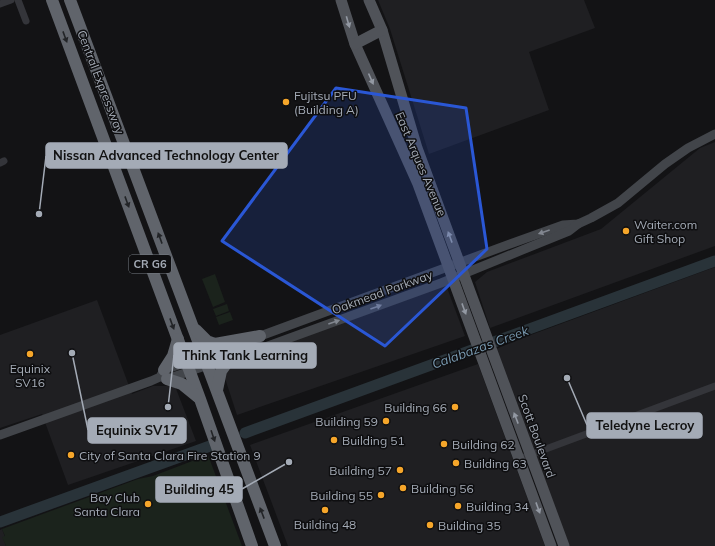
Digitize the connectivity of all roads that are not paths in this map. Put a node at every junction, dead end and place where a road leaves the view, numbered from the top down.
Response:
1 (10, 0) edge
2 (18, 0) edge
3 (52, 0) edge
4 (70, 0) edge
5 (76, 0) edge
6 (342, 0) edge
7 (369, 0) edge
8 (0, 4) edge
9 (26, 21) dead end
10 (382, 30) junction
11 (355, 44) junction
12 (90, 51) junction
13 (715, 134) edge
14 (448, 268) junction
15 (462, 269) junction
16 (452, 278) junction
17 (193, 328) junction
18 (260, 336) junction
19 (480, 338) junction
20 (178, 339) junction
21 (485, 351) junction
22 (231, 357) junction
23 (206, 361) junction
24 (188, 366) junction
25 (164, 375) junction
26 (715, 386) edge
27 (217, 390) junction
28 (200, 399) junction
29 (0, 435) edge
30 (530, 455) junction
31 (519, 458) junction
32 (252, 546) edge
33 (275, 546) edge
34 (552, 546) edge
35 (564, 546) edge

1 - 8 street
2 - 9 street
3 -> 20 highway, Central Expressway / CR G6
4 - 12 highway, Central Expressway / CR G6
5 - 12 highway
6 -> 11 main road, East Arques Avenue
7 - 10 main road, East Arques Avenue
10 - 11 main road
15 -> 10 main road, East Arques Avenue
11 -> 14 main road, East Arques Avenue
17 -> 12 highway, Central Expressway / CR G6
13 - 15 main road, Oakmead Parkway
14 - 15 main road, Oakmead Parkway
14 - 16 main road, East Arques Avenue
14 - 18 main road, Oakmead Parkway
15 - 16 main road, Oakmead Parkway
15 - 19 main road, East Arques Avenue
16 -> 19 main road, East Arques Avenue
22 -> 16 main road, Oakmead Parkway
17 - 18 highway
17 - 23 highway, Central Expressway / CR G6
18 - 23 main road, Oakmead Parkway
19 - 21 main road, Scott Boulevard
20 - 24 highway, Central Expressway / CR G6
20 - 25 highway
30 -> 21 main road, Scott Boulevard
21 - 31 main road, Scott Boulevard
22 - 23 main road, Oakmead Parkway
22 - 27 highway
23 - 24 main road, Oakmead Parkway
23 - 27 highway, Central Expressway / CR G6
24 - 25 main road, Oakmead Parkway
24 - 28 highway, Central Expressway / CR G6
25 - 28 highway
25 - 29 main road, Oakmead Parkway
26 - 30 street
33 -> 27 highway, Central Expressway / CR G6
28 -> 32 highway, Central Expressway / CR G6
30 - 31 street
30 - 35 main road, Scott Boulevard
31 -> 34 main road, Scott Boulevard

